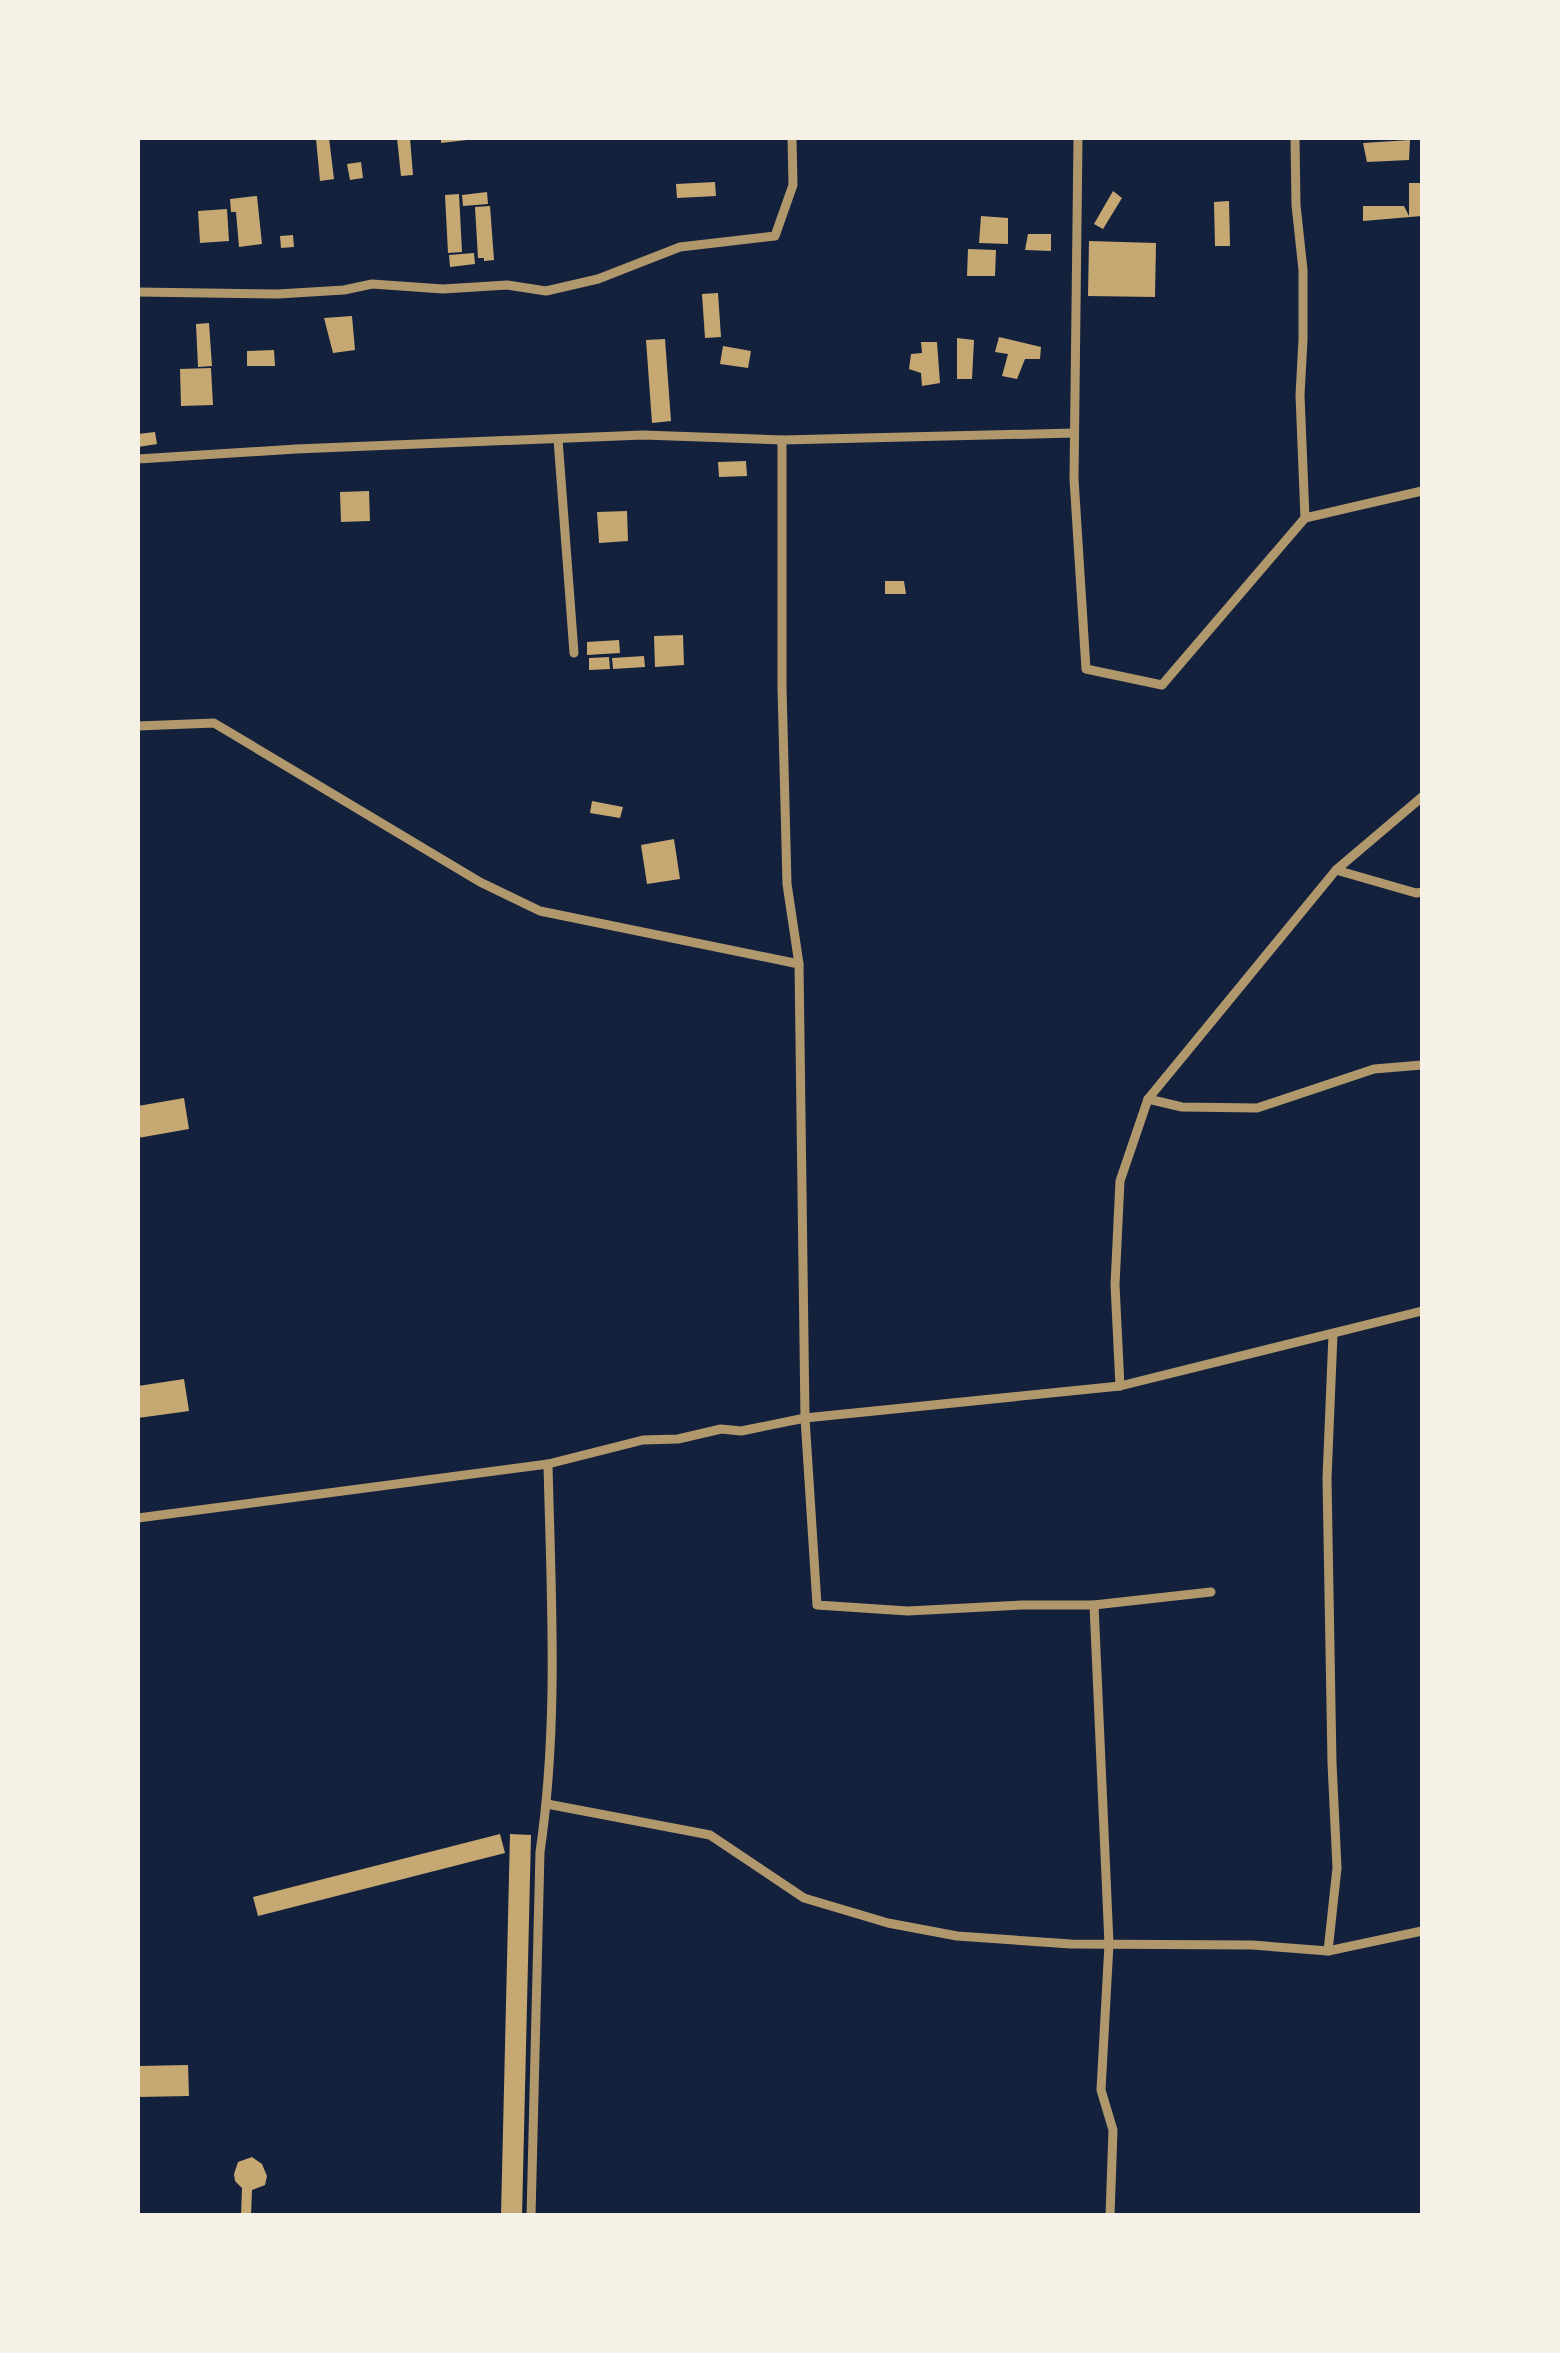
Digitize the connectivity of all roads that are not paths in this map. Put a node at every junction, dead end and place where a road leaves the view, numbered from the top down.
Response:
1 (792, 138) edge
2 (1078, 138) edge
3 (1295, 138) edge
4 (138, 292) edge
5 (1074, 433) junction
6 (558, 439) junction
7 (782, 440) junction
8 (138, 459) edge
9 (1422, 491) edge
10 (1305, 518) junction
11 (574, 653) dead end
12 (138, 726) edge
13 (1422, 797) edge
14 (1336, 870) junction
15 (1422, 892) edge
16 (799, 964) junction
17 (1422, 1065) edge
18 (1148, 1099) junction
19 (1422, 1312) edge
20 (1333, 1334) junction
21 (1120, 1386) junction
22 (805, 1418) junction
23 (548, 1464) junction
24 (138, 1518) edge
25 (1212, 1592) dead end
26 (1094, 1605) junction
27 (547, 1804) junction
28 (1422, 1932) edge
29 (1109, 1944) junction
30 (1328, 1951) junction
31 (531, 2216) edge
32 (1110, 2216) edge

1 - 4 street
2 - 5 street
3 - 10 street
5 - 7 street
5 - 10 street
6 - 7 street
6 - 8 street
6 - 11 street
7 - 16 street
9 - 10 street
12 - 16 street
13 - 14 street
14 - 15 street
14 - 18 street
16 - 22 street
17 - 18 street
18 - 21 street
19 - 20 street
20 - 21 street
20 - 30 street
21 - 22 street
22 - 23 street
22 - 26 street
23 - 24 street
23 - 27 street
25 - 26 street
26 - 29 street
27 - 29 street
27 - 31 street
28 - 30 street
29 - 30 street
29 - 32 street

